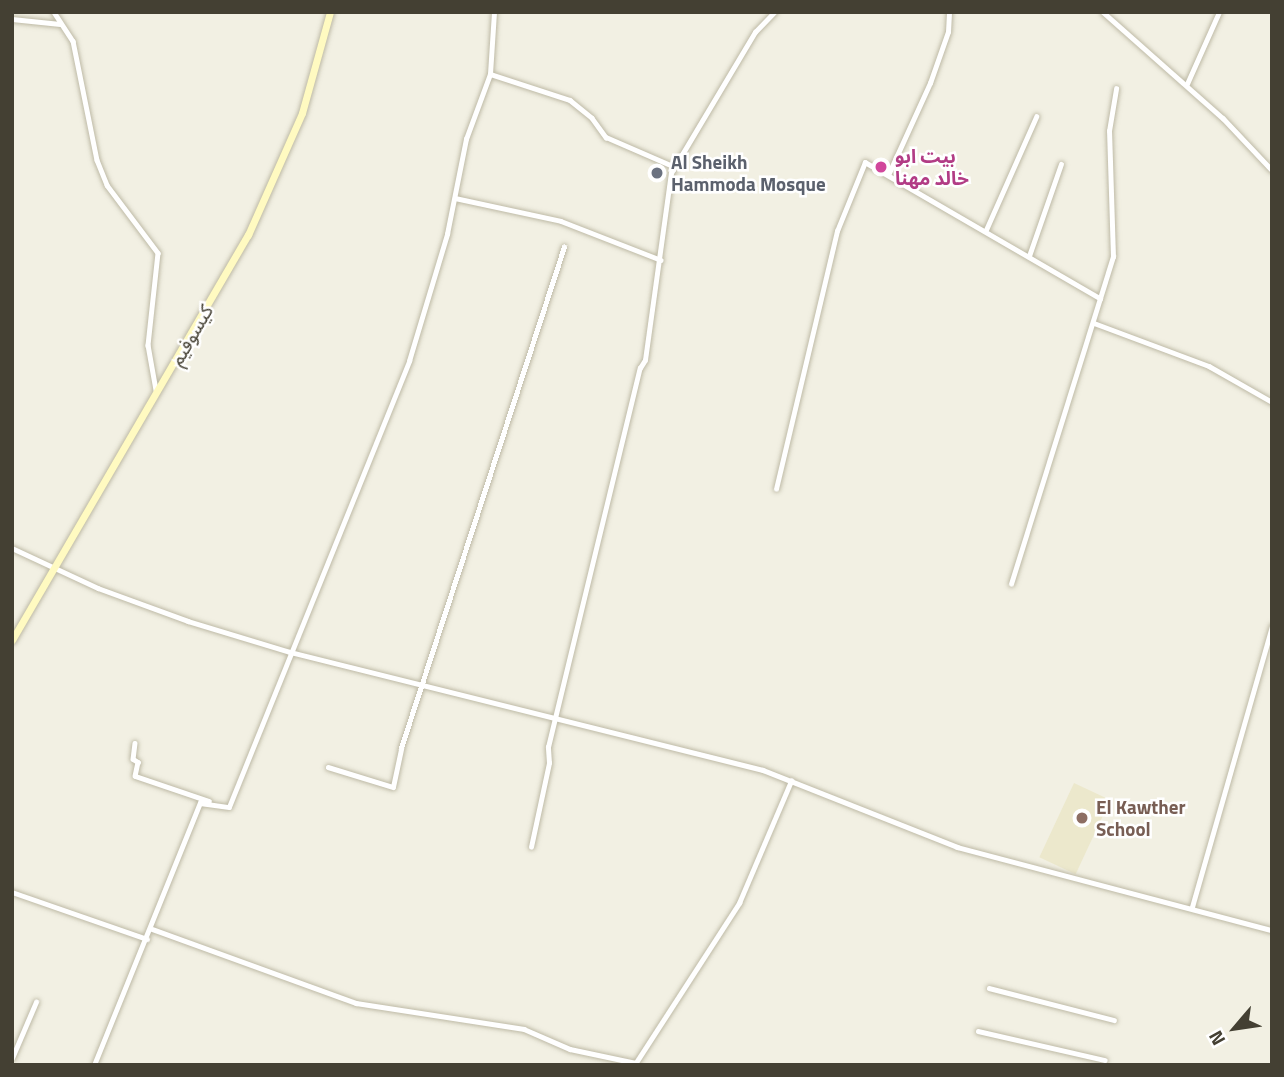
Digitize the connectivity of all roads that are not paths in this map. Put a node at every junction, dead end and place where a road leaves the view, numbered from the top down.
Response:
1 (54, 12) edge
2 (330, 12) edge
3 (494, 12) edge
4 (774, 12) edge
5 (949, 12) edge
6 (1103, 12) edge
7 (1219, 12) edge
8 (12, 19) edge
9 (60, 24) junction
10 (490, 74) junction
11 (1187, 84) junction
12 (1116, 89) dead end
13 (1036, 117) dead end
14 (1061, 164) dead end
15 (673, 166) junction
16 (1272, 170) edge
17 (889, 173) junction
18 (455, 198) junction
19 (985, 230) junction
20 (564, 247) dead end
21 (1029, 256) junction
22 (661, 260) junction
23 (1100, 298) junction
24 (1094, 323) junction
25 (157, 391) junction
26 (1272, 402) edge
27 (775, 489) dead end
28 (12, 548) edge
29 (53, 566) junction
30 (1011, 584) dead end
31 (1271, 629) edge
32 (12, 640) edge
33 (290, 652) junction
34 (426, 682) junction
35 (555, 719) junction
36 (135, 743) dead end
37 (328, 767) dead end
38 (791, 781) junction
39 (217, 804) junction
40 (531, 847) dead end
41 (12, 892) edge
42 (1192, 907) junction
43 (152, 929) junction
44 (1272, 930) edge
45 (147, 939) junction
46 (989, 988) dead end
47 (36, 1002) dead end
48 (1114, 1020) dead end
49 (978, 1031) dead end
50 (12, 1058) edge
51 (1105, 1060) dead end
52 (635, 1064) edge
53 (94, 1065) edge

1 - 9 street
2 - 25 street, كيسوفيم
3 - 10 street
4 - 15 street
5 - 17 street
6 - 11 street
7 - 11 street
8 - 9 street
9 - 25 street
10 - 15 street
10 - 18 street
11 - 16 street
12 - 23 street
13 - 19 street
14 - 21 street
15 - 22 street
17 - 19 street
17 - 27 street
18 - 22 street
18 - 33 street
19 - 21 street
20 - 34 street
21 - 23 street
22 - 35 street
23 - 24 street
24 - 26 street
24 - 30 street
25 - 29 street, كيسوفيم
28 - 29 street
29 - 32 street, كيسوفيم
29 - 33 street
31 - 42 street
33 - 34 street
33 - 39 street
34 - 35 street
34 - 37 street
35 - 38 street
35 - 40 street
36 - 39 street
38 - 42 street
38 - 52 street
39 - 43 street
41 - 45 street
42 - 44 street
43 - 45 street
43 - 52 street
45 - 53 street
46 - 48 street
47 - 50 street
49 - 51 street

